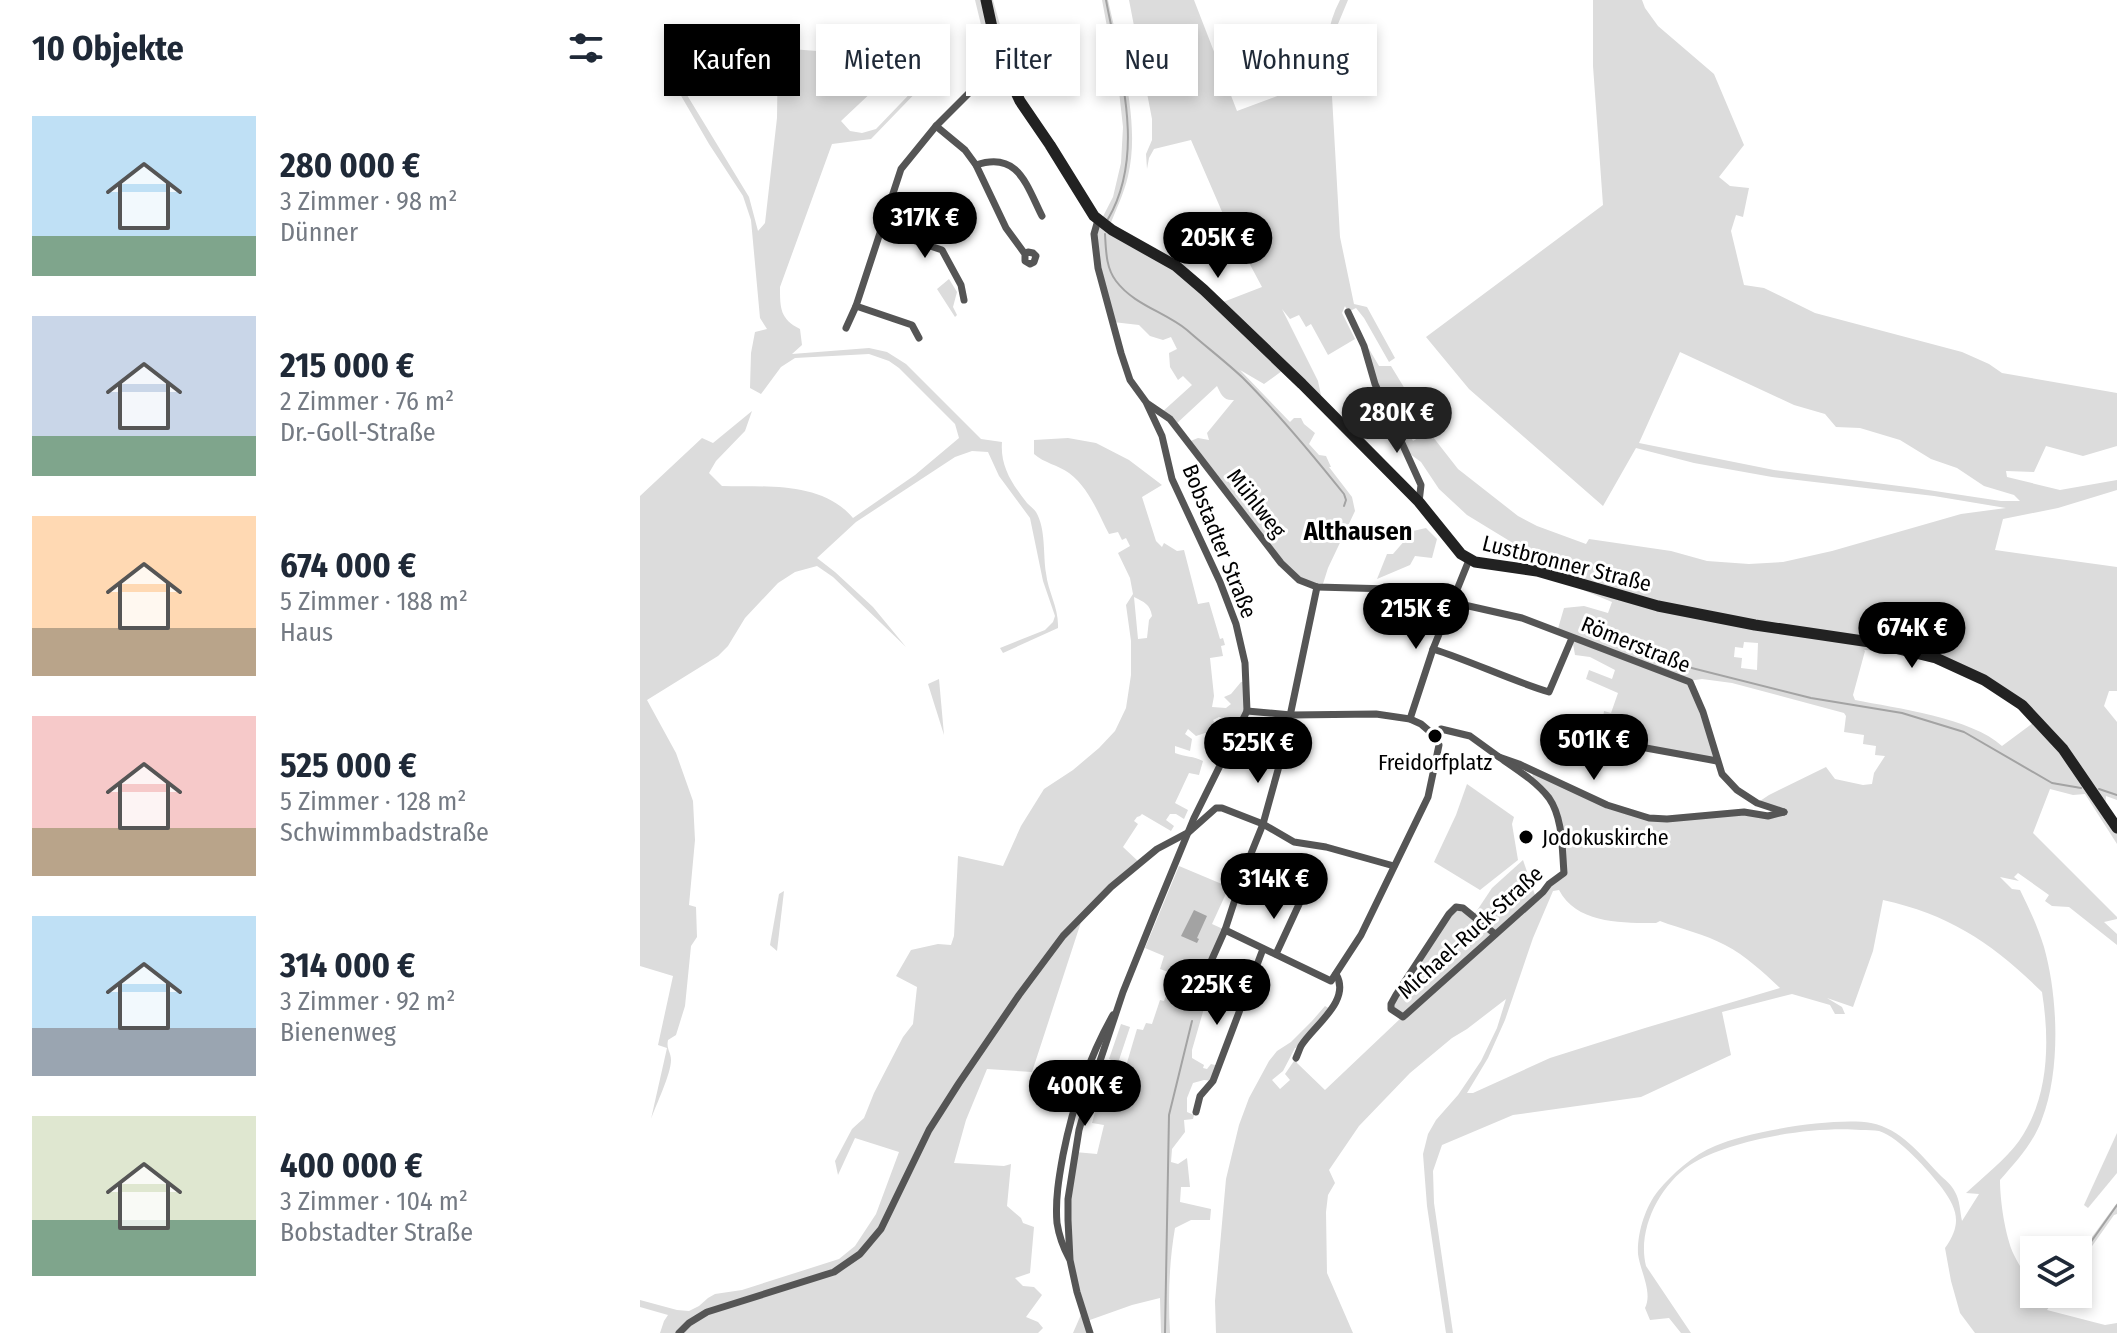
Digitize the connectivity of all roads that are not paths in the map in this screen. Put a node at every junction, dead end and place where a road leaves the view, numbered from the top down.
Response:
1 (986, 0) edge
2 (991, 24) edge
3 (966, 96) edge
4 (1018, 96) edge
5 (936, 126) junction
6 (976, 165) junction
7 (1042, 216) dead end
8 (1098, 220) junction
9 (880, 229) junction
10 (1025, 254) dead end
11 (964, 300) dead end
12 (856, 306) junction
13 (1348, 312) dead end
14 (846, 328) dead end
15 (919, 338) dead end
16 (1146, 402) junction
17 (1419, 502) junction
18 (1469, 560) junction
19 (1317, 587) junction
20 (1454, 593) junction
21 (1451, 602) junction
22 (1572, 638) junction
23 (1433, 649) junction
24 (1247, 711) junction
25 (1291, 715) junction
26 (1410, 719) junction
27 (1435, 736) junction
28 (1582, 740) dead end
29 (1499, 757) junction
30 (1717, 761) junction
31 (1784, 812) joint
32 (1263, 824) junction
33 (2117, 828) edge
34 (1189, 832) junction
35 (1394, 866) junction
36 (1301, 900) dead end
37 (1225, 930) junction
38 (1495, 934) junction
39 (1263, 949) junction
40 (1276, 954) junction
41 (1334, 977) junction
42 (1200, 986) dead end
43 (1296, 1058) dead end
44 (1196, 1112) dead end
45 (679, 1333) edge
46 (1090, 1333) edge

1 - 2 street
3 - 5 street
4 - 8 street
5 - 6 street
5 - 9 street
6 - 7 street
6 - 10 street
8 - 16 street, Bobstadter Straße
8 - 17 street, Lustbronner Straße
9 - 11 street
9 - 12 street
12 - 14 street
12 - 15 street
13 - 17 street
16 - 19 street, Mühlweg
16 - 24 street, Bobstadter Straße
17 - 18 street, Lustbronner Straße
18 - 20 street
18 - 33 street, Lustbronner Straße
19 - 20 street
19 - 25 street
20 - 21 street
21 - 22 street, Römerstraße
21 - 23 street
22 - 23 street
22 - 30 street, Römerstraße
23 - 26 street
24 - 25 street
24 - 34 street, Bobstadter Straße
25 - 26 street
25 - 32 street
26 - 27 street
27 - 29 street, Michael-Ruck-Straße
27 - 35 street
28 - 30 street
29 - 31 street, Michael-Ruck-Straße
29 - 38 street, Michael-Ruck-Straße
30 - 31 street, Römerstraße
32 - 34 street
32 - 35 street
32 - 37 street
34 - 45 street
34 - 46 street, Bobstadter Straße
35 - 41 street
36 - 40 street
37 - 39 street
37 - 42 street
38 - 38 street, Michael-Ruck-Straße
39 - 40 street
39 - 44 street
40 - 41 street
41 - 43 street

